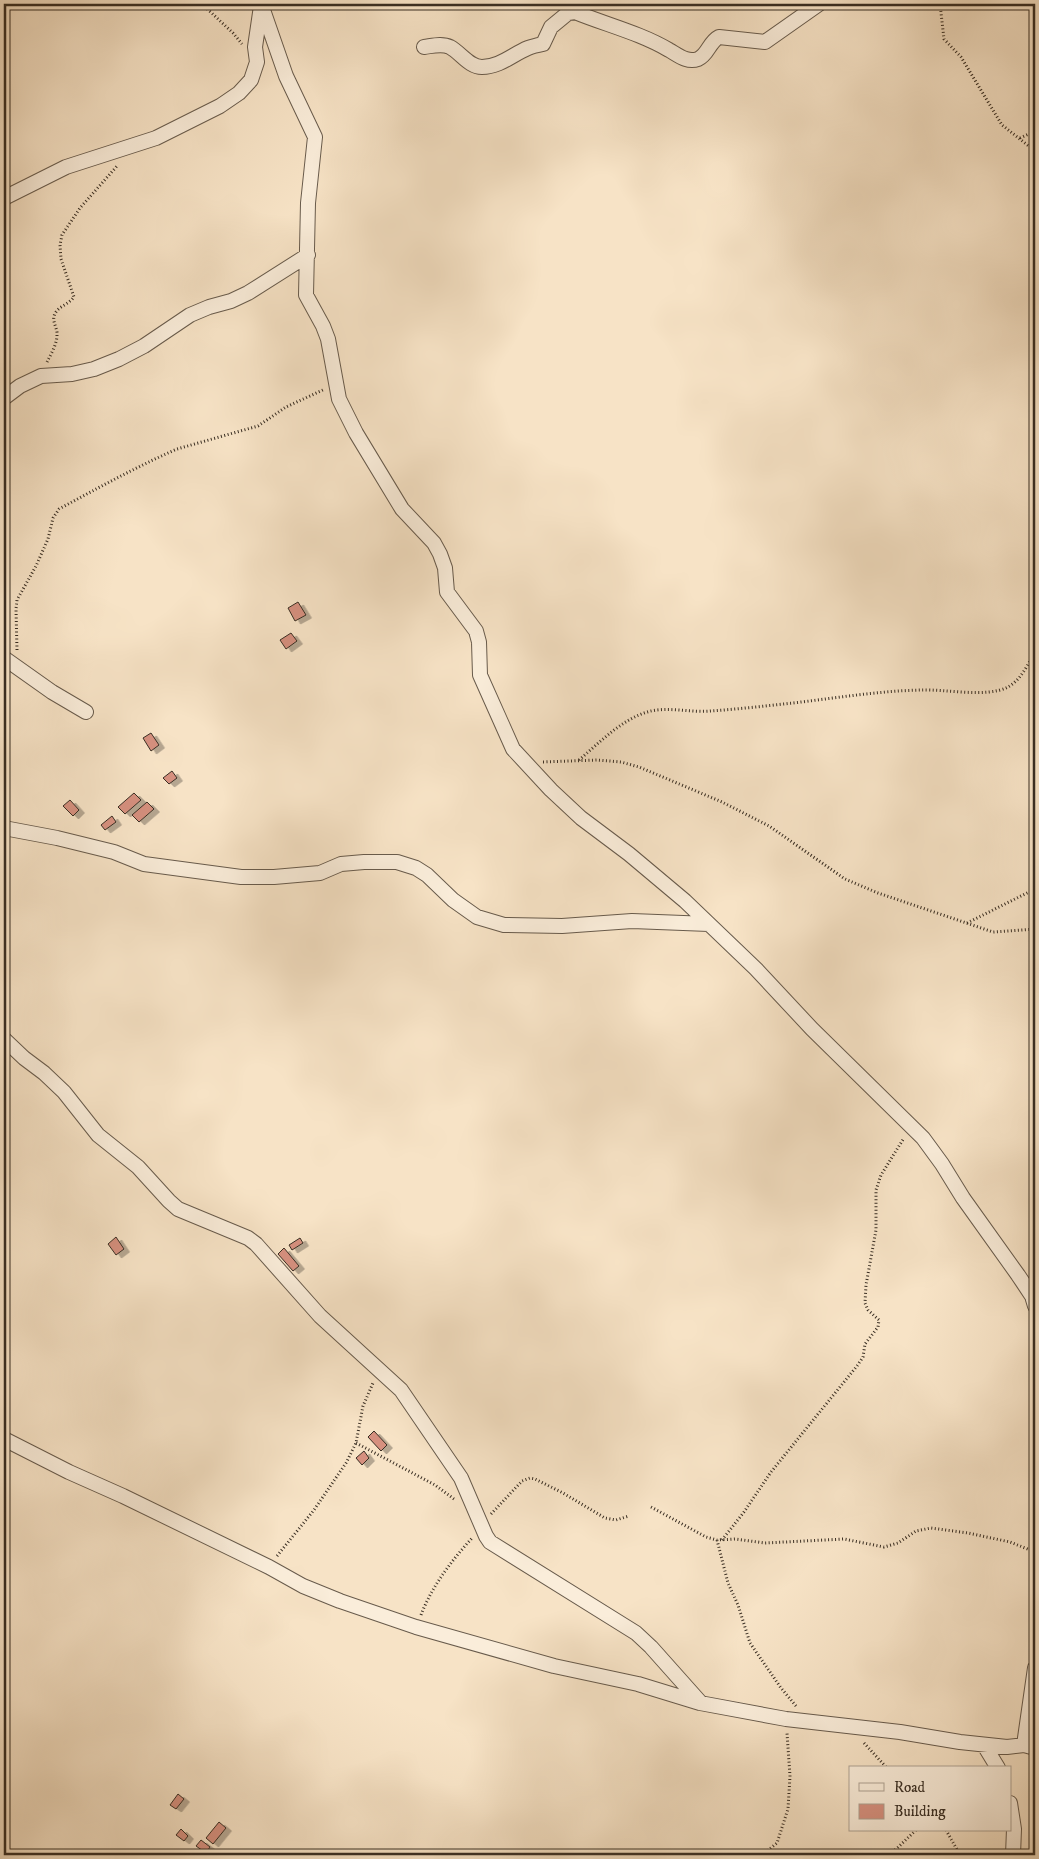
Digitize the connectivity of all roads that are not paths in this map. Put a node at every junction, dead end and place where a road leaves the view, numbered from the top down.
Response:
1 (819, 4) edge
2 (261, 5) edge
3 (424, 46) dead end
4 (4, 198) edge
5 (308, 255) junction
6 (4, 398) edge
7 (4, 658) edge
8 (86, 712) dead end
9 (4, 828) edge
10 (709, 924) junction
11 (4, 1039) edge
12 (1035, 1306) edge
13 (4, 1439) edge
14 (1035, 1668) edge
15 (700, 1702) junction
16 (984, 1745) junction
17 (1029, 1747) edge
18 (997, 1766) edge
19 (1012, 1816) edge
20 (1013, 1855) edge

1 - 3 street
2 - 4 street
2 - 5 street
5 - 6 street
5 - 10 street
7 - 8 street
9 - 10 street
10 - 12 street
11 - 15 street
13 - 15 street
14 - 17 street
15 - 16 street
16 - 17 street
16 - 18 street
19 - 20 street

